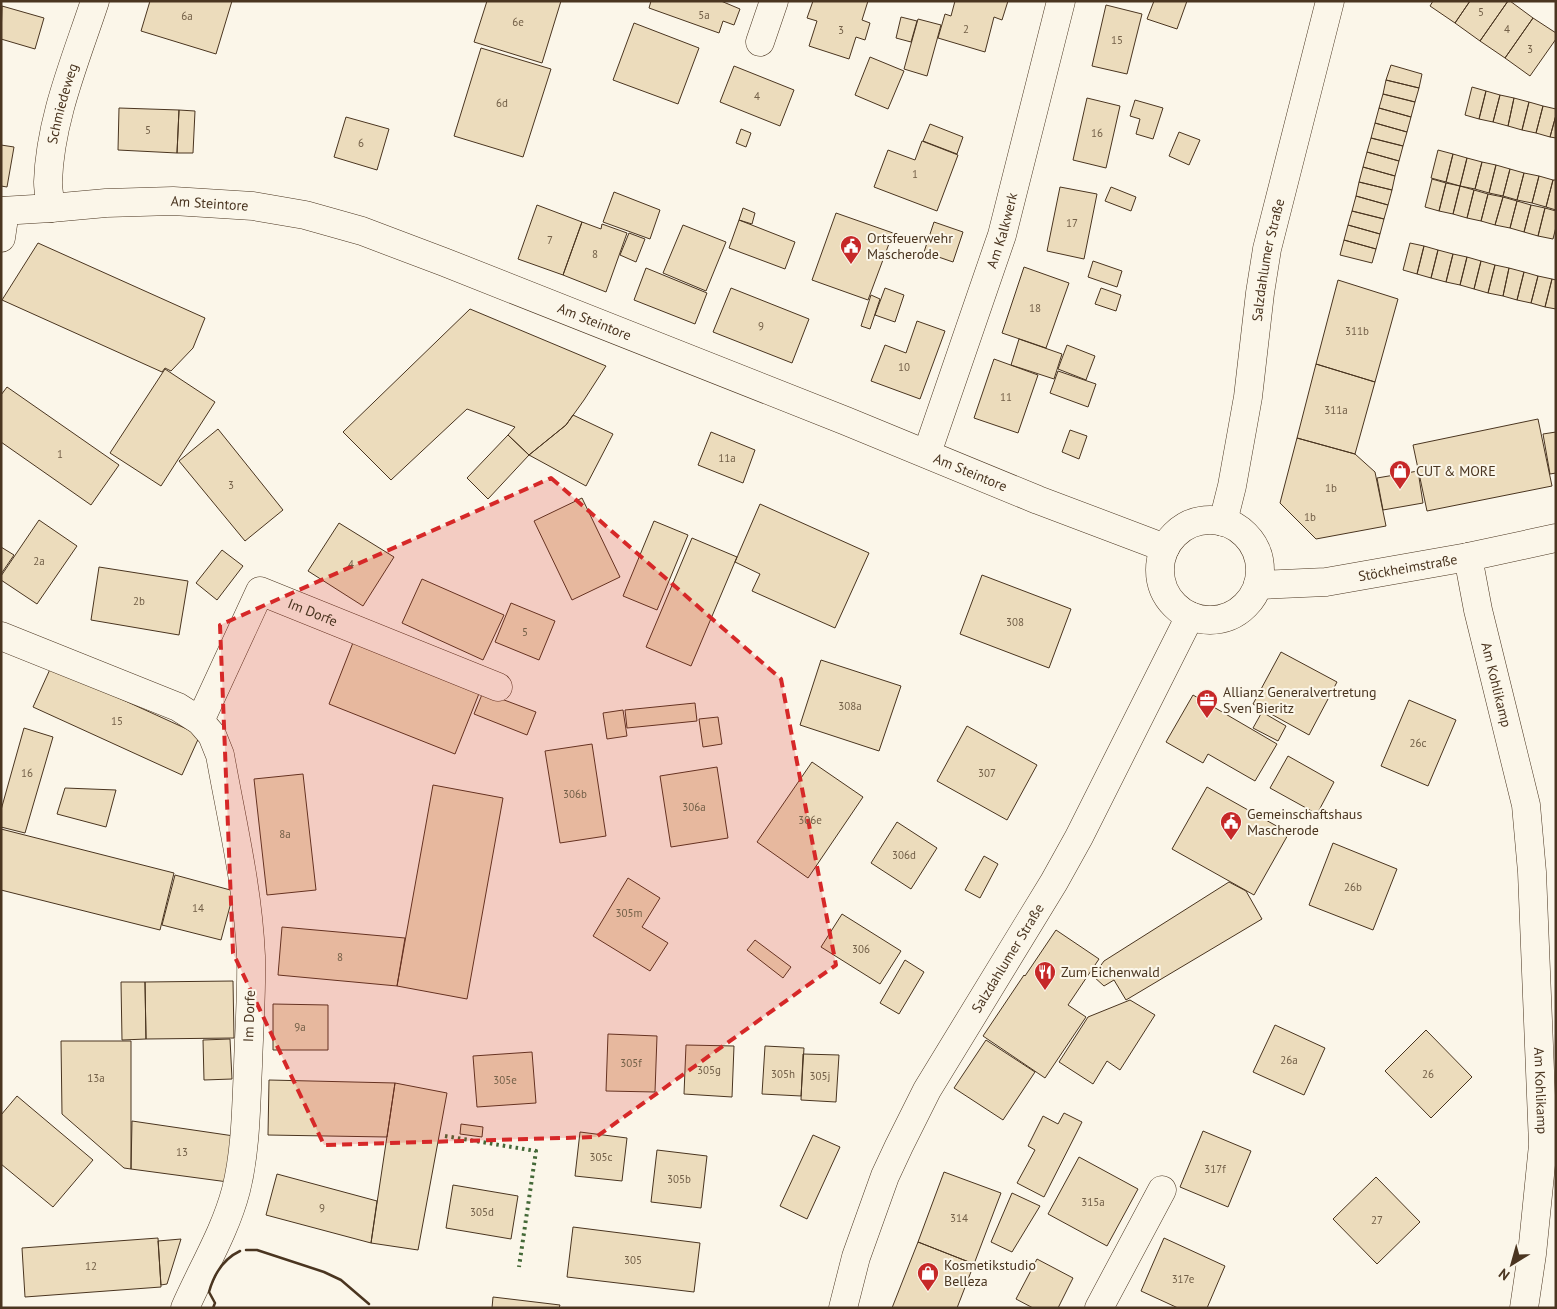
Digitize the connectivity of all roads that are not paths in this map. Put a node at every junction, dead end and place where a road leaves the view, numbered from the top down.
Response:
1 (95, 1) edge
2 (774, 1) edge
3 (1061, 1) edge
4 (1330, 1) edge
5 (760, 42) dead end
6 (51, 208) junction
7 (3, 211) edge
8 (1, 238) edge
9 (927, 453) junction
10 (1223, 522) junction
11 (1556, 538) edge
12 (1165, 548) junction
13 (1468, 557) junction
14 (1258, 585) junction
15 (1190, 616) junction
16 (1, 636) edge
17 (498, 687) dead end
18 (200, 721) junction
19 (1544, 870) edge
20 (1162, 1190) dead end
21 (185, 1308) edge
22 (843, 1308) edge
23 (1099, 1308) edge
24 (1524, 1308) edge

1 - 6 street, Schmiedeweg
2 - 5 street
3 - 9 street, Am Kalkwerk
4 - 10 street, Salzdahlumer Straße
6 - 7 street, Am Steintore
6 - 9 street, Am Steintore
7 - 8 street
9 - 12 street, Am Steintore
10 - 12 street
10 - 14 street
11 - 13 street, Stöckheimstraße
12 - 15 street
13 - 14 street, Stöckheimstraße
13 - 19 street, Am Kohlikamp
14 - 15 street
15 - 22 street, Salzdahlumer Straße
16 - 18 street, Im Dorfe
17 - 18 street, Im Dorfe
18 - 21 street, Im Dorfe
19 - 24 street, Am Kohlikamp
20 - 23 street

